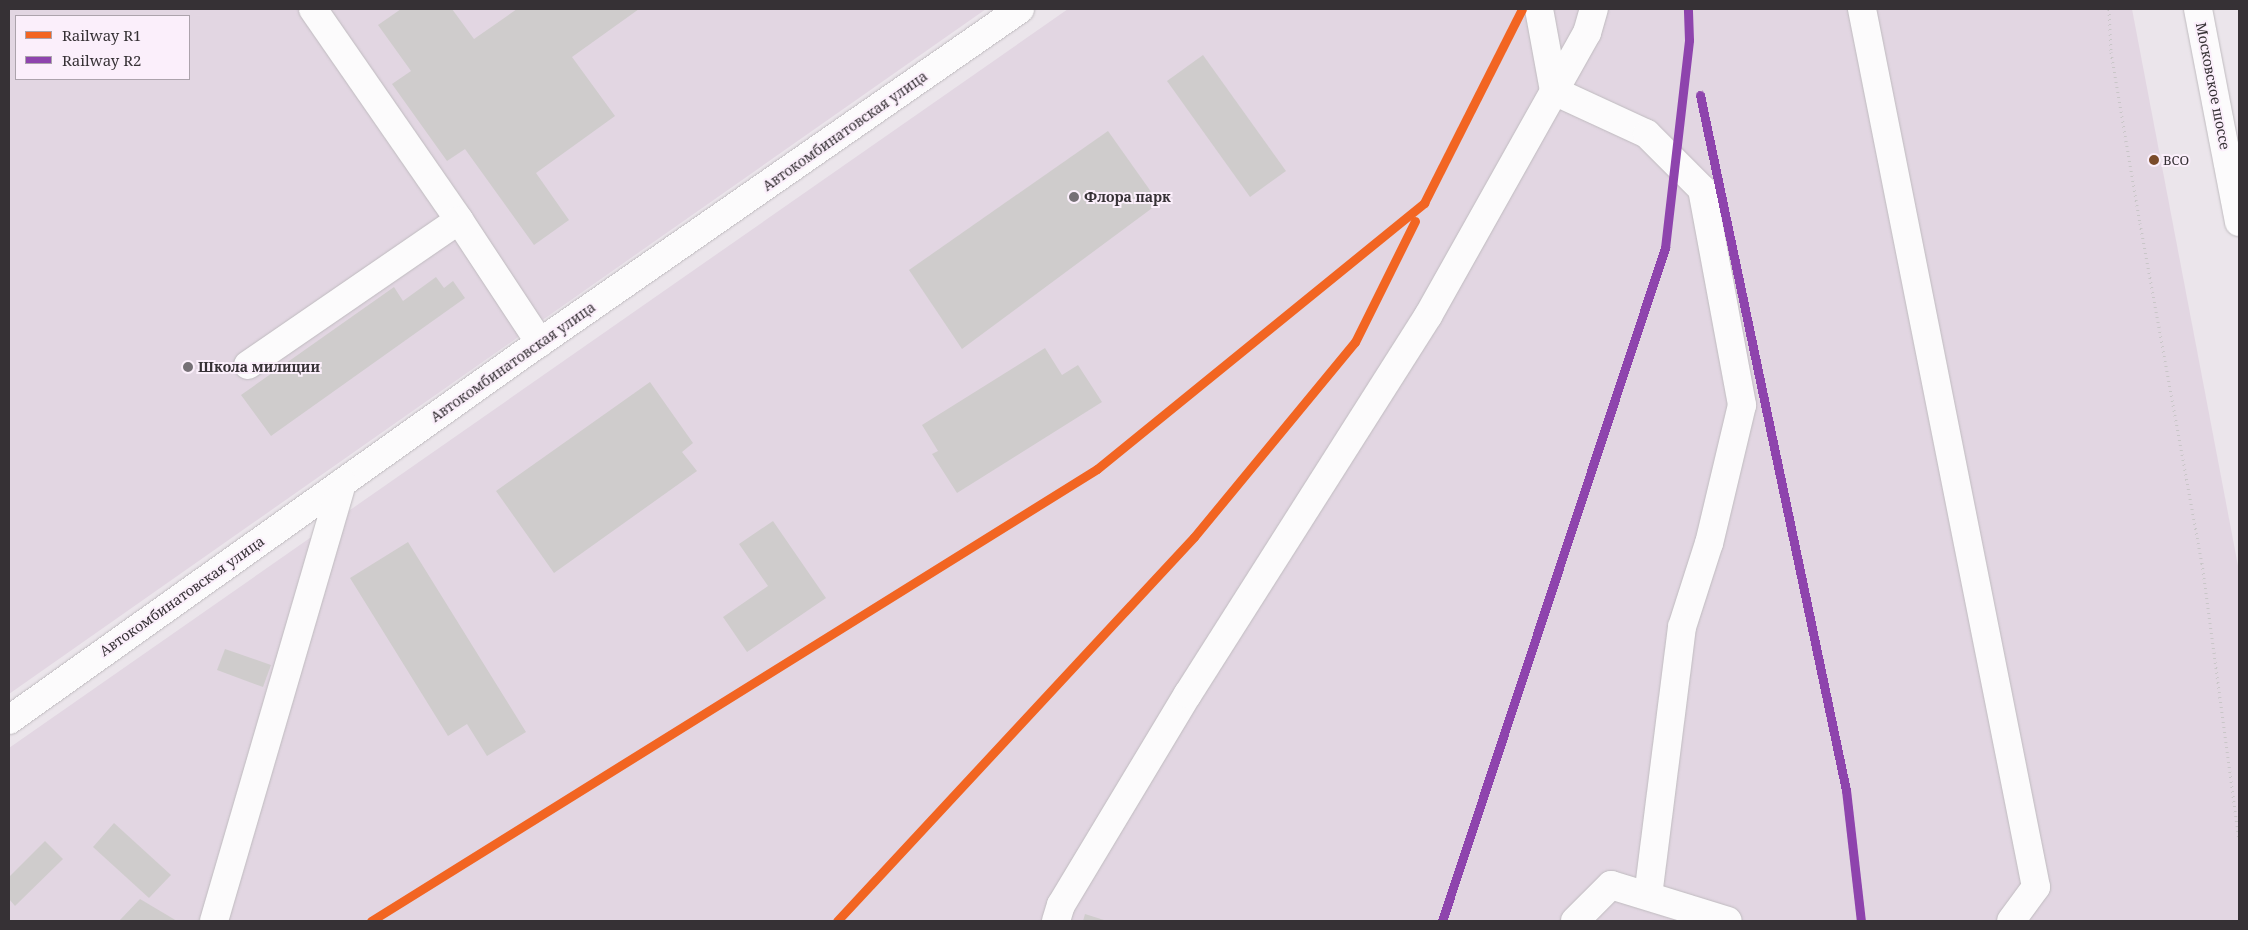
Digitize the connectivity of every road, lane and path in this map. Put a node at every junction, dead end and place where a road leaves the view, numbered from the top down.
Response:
1 (313, 9) edge
2 (1020, 9) edge
3 (1539, 9) edge
4 (1594, 9) edge
5 (1862, 9) edge
6 (2109, 9) edge
7 (2198, 9) edge
8 (1554, 91) junction
9 (459, 220) junction
10 (2239, 222) edge
11 (540, 343) junction
12 (248, 365) dead end
13 (342, 483) junction
14 (9, 720) edge
15 (2239, 839) edge
16 (1648, 895) junction
17 (214, 921) edge
18 (1056, 921) edge
19 (1575, 921) edge
20 (1728, 921) edge
21 (2011, 921) edge

1 - 9 street
2 - 11 street, Автокомбинатовская улица
3 - 8 street
4 - 8 street
5 - 21 street
6 - 15 path
7 - 10 street, Московское шоссе
8 - 16 street
8 - 18 street
9 - 11 street
9 - 12 street
11 - 13 street, Автокомбинатовская улица
13 - 14 street, Автокомбинатовская улица
13 - 17 street
16 - 19 street
16 - 20 street

